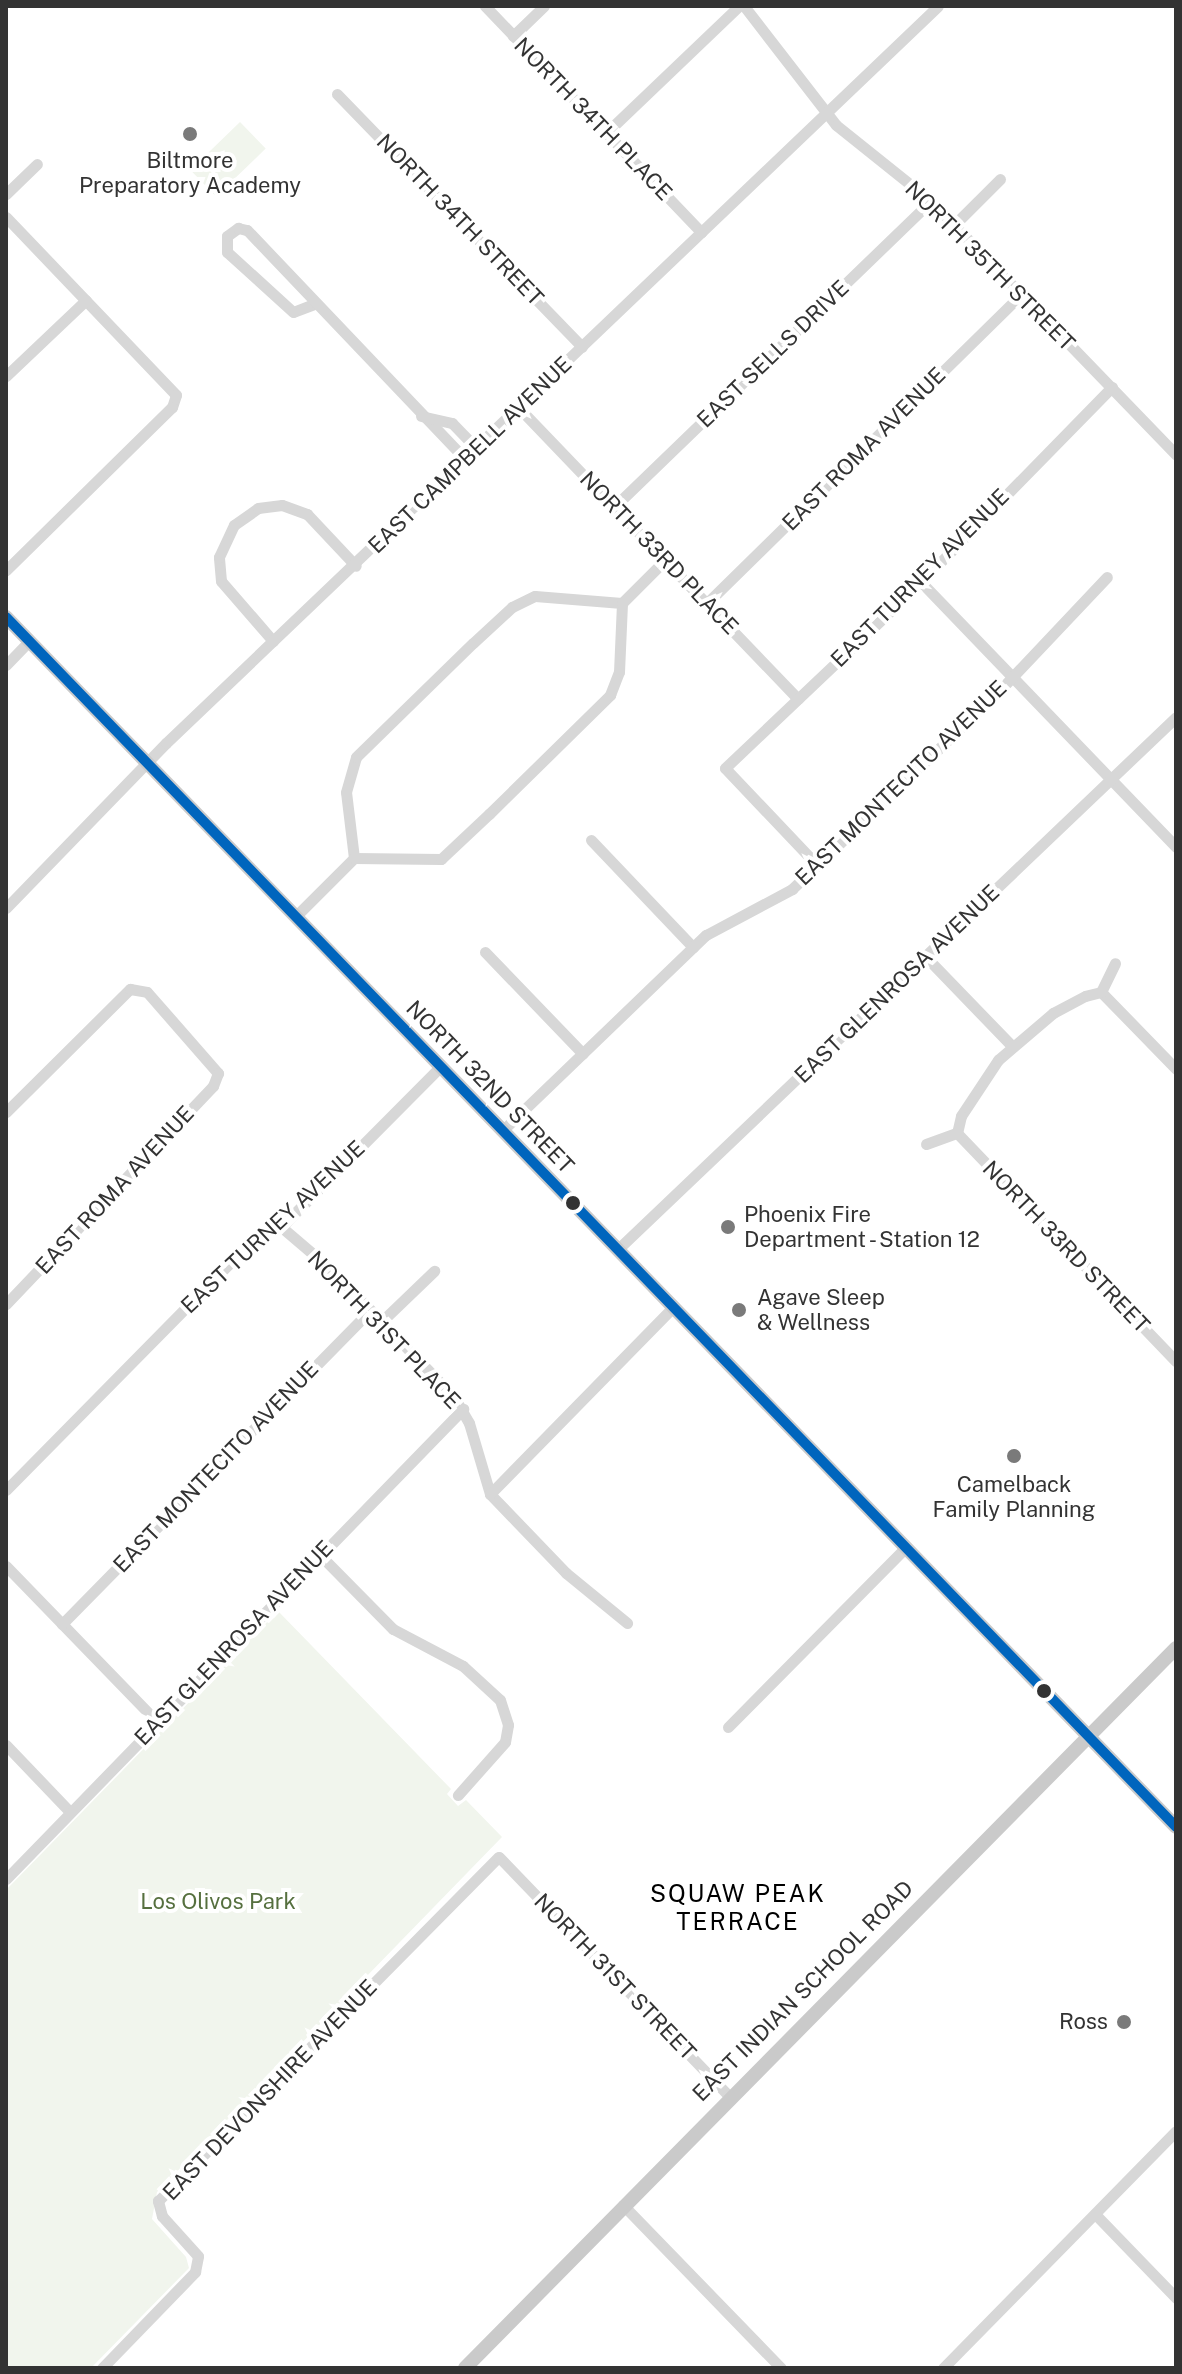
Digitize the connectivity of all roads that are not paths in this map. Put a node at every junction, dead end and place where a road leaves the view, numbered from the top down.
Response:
1 (485, 6) edge
2 (544, 6) edge
3 (742, 6) edge
4 (938, 6) edge
5 (513, 36) junction
6 (337, 94) dead end
7 (826, 113) junction
8 (606, 133) junction
9 (37, 164) dead end
10 (1000, 179) dead end
11 (6, 194) edge
12 (931, 201) junction
13 (6, 217) edge
14 (954, 225) junction
15 (701, 232) junction
16 (1021, 294) junction
17 (86, 300) junction
18 (314, 304) junction
19 (582, 347) junction
20 (6, 376) edge
21 (1112, 387) junction
22 (519, 408) junction
23 (421, 416) junction
24 (445, 420) junction
25 (435, 431) junction
26 (477, 449) junction
27 (1176, 455) edge
28 (466, 460) junction
29 (614, 507) junction
30 (665, 560) junction
31 (356, 566) junction
32 (6, 570) edge
33 (1107, 577) dead end
34 (921, 582) junction
35 (622, 603) junction
36 (707, 603) junction
37 (6, 617) edge
38 (29, 641) junction
39 (273, 641) junction
40 (6, 665) edge
41 (1012, 677) junction
42 (798, 699) junction
43 (1176, 717) edge
44 (147, 763) junction
45 (1111, 779) junction
46 (591, 840) dead end
47 (1176, 847) edge
48 (354, 858) junction
49 (816, 864) junction
50 (6, 908) edge
51 (295, 917) junction
52 (693, 947) junction
53 (485, 952) dead end
54 (925, 956) junction
55 (1115, 963) dead end
56 (1101, 992) junction
57 (1012, 1046) junction
58 (583, 1054) junction
59 (440, 1067) junction
60 (1176, 1069) edge
61 (6, 1112) edge
62 (502, 1131) junction
63 (957, 1133) junction
64 (926, 1144) dead end
65 (279, 1225) junction
66 (617, 1250) junction
67 (434, 1271) dead end
68 (6, 1304) edge
69 (673, 1307) junction
70 (370, 1311) junction
71 (381, 1322) junction
72 (1176, 1361) edge
73 (463, 1409) junction
74 (6, 1490) edge
75 (490, 1494) junction
76 (905, 1548) junction
77 (320, 1555) junction
78 (6, 1566) edge
79 (627, 1623) dead end
80 (62, 1624) junction
81 (1176, 1648) edge
82 (158, 1723) junction
83 (728, 1727) dead end
84 (1086, 1735) junction
85 (6, 1745) edge
86 (458, 1795) dead end
87 (70, 1812) junction
88 (1176, 1827) edge
89 (499, 1857) joint
90 (6, 1879) edge
91 (730, 2097) junction
92 (1176, 2131) edge
93 (623, 2205) junction
94 (1095, 2214) junction
95 (1176, 2298) edge
96 (102, 2368) edge
97 (465, 2368) edge
98 (781, 2368) edge
99 (943, 2368) edge

1 - 5 street, NORTH 34TH PLACE
2 - 5 street
3 - 7 street, NORTH 35TH STREET
3 - 8 street
4 - 7 street, EAST CAMPBELL AVENUE
5 - 8 street, NORTH 34TH PLACE
6 - 19 street, NORTH 34TH STREET
7 - 12 street, NORTH 35TH STREET
7 - 15 street, EAST CAMPBELL AVENUE
8 - 15 street, NORTH 34TH PLACE
9 - 11 street
10 - 14 street
12 - 14 street, NORTH 35TH STREET
12 - 29 street, EAST SELLS DRIVE
13 - 17 street
14 - 16 street, NORTH 35TH STREET
15 - 19 street, EAST CAMPBELL AVENUE
16 - 21 street, NORTH 35TH STREET
16 - 36 street, EAST ROMA AVENUE
17 - 20 street
17 - 32 street
18 - 18 street
18 - 23 street
19 - 22 street, EAST CAMPBELL AVENUE
21 - 27 street, NORTH 35TH STREET
21 - 34 street, EAST TURNEY AVENUE
22 - 26 street, EAST CAMPBELL AVENUE
22 - 29 street, NORTH 33RD PLACE
23 - 24 street
23 - 25 street
24 - 25 street
24 - 26 street
25 - 28 street
26 - 28 street, EAST CAMPBELL AVENUE
28 - 31 street, EAST CAMPBELL AVENUE
29 - 30 street, NORTH 33RD PLACE
30 - 35 street
30 - 36 street, NORTH 33RD PLACE
31 - 39 street, EAST CAMPBELL AVENUE
31 - 39 street
33 - 41 street, EAST MONTECITO AVENUE
34 - 41 street
34 - 42 street, EAST TURNEY AVENUE
35 - 48 street
35 - 48 street
36 - 42 street, NORTH 33RD PLACE
37 - 38 main road, NORTH 32ND STREET
38 - 40 street
38 - 44 main road, NORTH 32ND STREET
39 - 44 street, EAST CAMPBELL AVENUE
41 - 45 street
41 - 49 street, EAST MONTECITO AVENUE
42 - 49 street, EAST TURNEY AVENUE
43 - 45 street, EAST GLENROSA AVENUE
44 - 50 street, EAST CAMPBELL AVENUE
44 - 51 main road, NORTH 32ND STREET
45 - 47 street
45 - 54 street, EAST GLENROSA AVENUE
46 - 52 street
48 - 51 street
49 - 52 street, EAST MONTECITO AVENUE
51 - 59 main road, NORTH 32ND STREET
52 - 58 street, EAST MONTECITO AVENUE
53 - 58 street
54 - 57 street
54 - 66 street, EAST GLENROSA AVENUE
55 - 56 street
56 - 57 street
56 - 60 street
57 - 63 street
58 - 62 street, EAST MONTECITO AVENUE
59 - 62 main road, NORTH 32ND STREET
59 - 65 street, EAST TURNEY AVENUE
61 - 68 street, EAST ROMA AVENUE
62 - 66 main road, NORTH 32ND STREET
63 - 64 street
63 - 72 street, NORTH 33RD STREET
65 - 70 street, NORTH 31ST PLACE
65 - 74 street, EAST TURNEY AVENUE
66 - 69 main road, NORTH 32ND STREET
67 - 71 street
69 - 75 street
69 - 76 main road, NORTH 32ND STREET
70 - 71 street, NORTH 31ST PLACE
70 - 80 street, EAST MONTECITO AVENUE
71 - 73 street, NORTH 31ST PLACE
73 - 75 street, NORTH 31ST PLACE
73 - 77 street, EAST GLENROSA AVENUE
75 - 79 street, NORTH 31ST PLACE
76 - 83 street
76 - 84 main road, NORTH 32ND STREET
77 - 82 street, EAST GLENROSA AVENUE
77 - 86 street
78 - 80 street
80 - 82 street
81 - 84 main road, EAST INDIAN SCHOOL ROAD
82 - 87 street, EAST GLENROSA AVENUE
84 - 88 main road, NORTH 32ND STREET
84 - 91 main road, EAST INDIAN SCHOOL ROAD
85 - 87 street
87 - 90 street, EAST GLENROSA AVENUE
89 - 91 street, NORTH 31ST STREET
89 - 96 street, EAST DEVONSHIRE AVENUE
91 - 93 main road, EAST INDIAN SCHOOL ROAD
92 - 94 street
93 - 97 main road, EAST INDIAN SCHOOL ROAD
93 - 98 street
94 - 95 street
94 - 99 street

